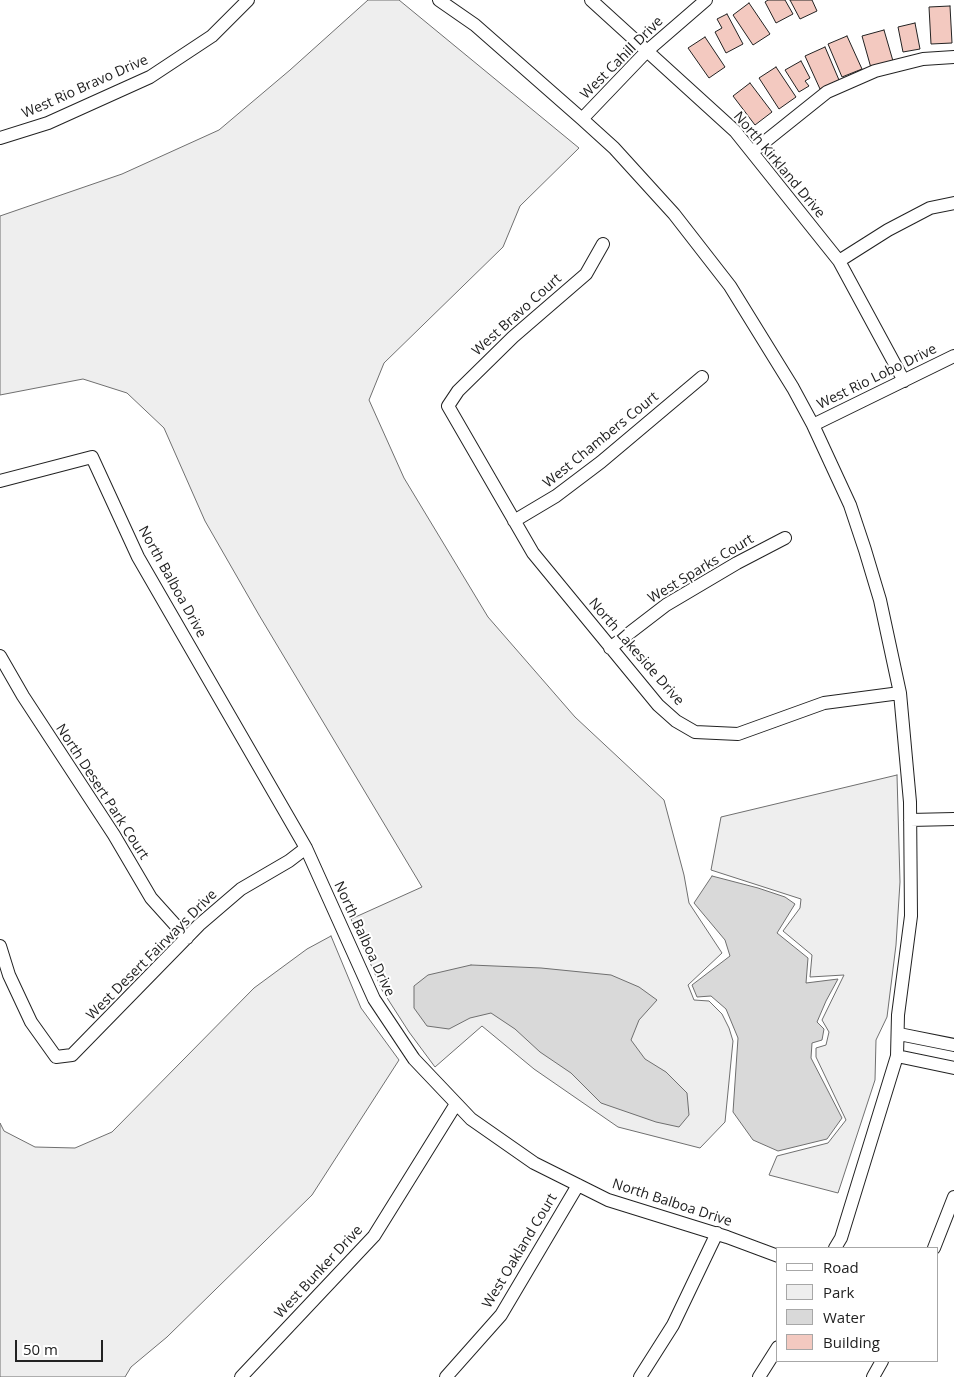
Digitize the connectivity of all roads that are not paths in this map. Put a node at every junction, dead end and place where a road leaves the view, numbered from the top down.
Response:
1 (248, 0) edge
2 (439, 0) edge
3 (591, 0) edge
4 (706, 0) edge
5 (647, 51) junction
6 (954, 58) edge
7 (582, 119) junction
8 (0, 138) edge
9 (752, 152) junction
10 (954, 203) edge
11 (603, 244) dead end
12 (839, 261) junction
13 (954, 356) edge
14 (702, 377) dead end
15 (904, 381) junction
16 (448, 406) joint
17 (813, 425) junction
18 (0, 480) edge
19 (514, 521) junction
20 (785, 538) dead end
21 (610, 648) junction
22 (0, 656) edge
23 (900, 693) junction
24 (954, 819) edge
25 (910, 820) junction
26 (306, 848) junction
27 (187, 938) junction
28 (0, 946) edge
29 (899, 1034) junction
30 (954, 1045) edge
31 (898, 1056) junction
32 (954, 1068) edge
33 (456, 1104) junction
34 (578, 1185) junction
35 (954, 1197) edge
36 (717, 1233) junction
37 (836, 1247) edge
38 (934, 1247) edge
39 (776, 1255) edge
40 (776, 1350) edge
41 (881, 1362) edge
42 (241, 1377) edge
43 (446, 1377) edge
44 (640, 1377) edge
45 (759, 1377) edge
46 (873, 1377) edge

1 - 8 street, West Rio Bravo Drive
2 - 7 street
3 - 5 street, North Kirkland Drive
4 - 5 street, West Cahill Drive
5 - 7 street, West Cahill Drive
5 - 9 street, North Kirkland Drive
6 - 9 street
7 - 17 street
9 - 12 street, North Kirkland Drive
10 - 12 street
11 - 16 street, West Bravo Court
12 - 15 street, North Kirkland Drive
13 - 15 street, West Rio Lobo Drive
14 - 19 street, West Chambers Court
15 - 17 street, West Rio Lobo Drive
16 - 19 street, North Lakeside Drive
17 - 23 street
18 - 26 street, North Balboa Drive
19 - 21 street, North Lakeside Drive
20 - 21 street, West Sparks Court
21 - 23 street, North Lakeside Drive
22 - 27 street, North Desert Park Court
23 - 25 street
24 - 25 street
25 - 29 street
26 - 27 street, West Desert Fairways Drive
26 - 33 street, North Balboa Drive
27 - 28 street, West Desert Fairways Drive
29 - 30 street
29 - 31 street
31 - 32 street
31 - 37 street
33 - 34 street, North Balboa Drive
33 - 42 street, West Bunker Drive
34 - 36 street, North Balboa Drive
34 - 43 street, West Oakland Court
35 - 38 street
36 - 39 street, North Balboa Drive
36 - 44 street
40 - 45 street
41 - 46 street

